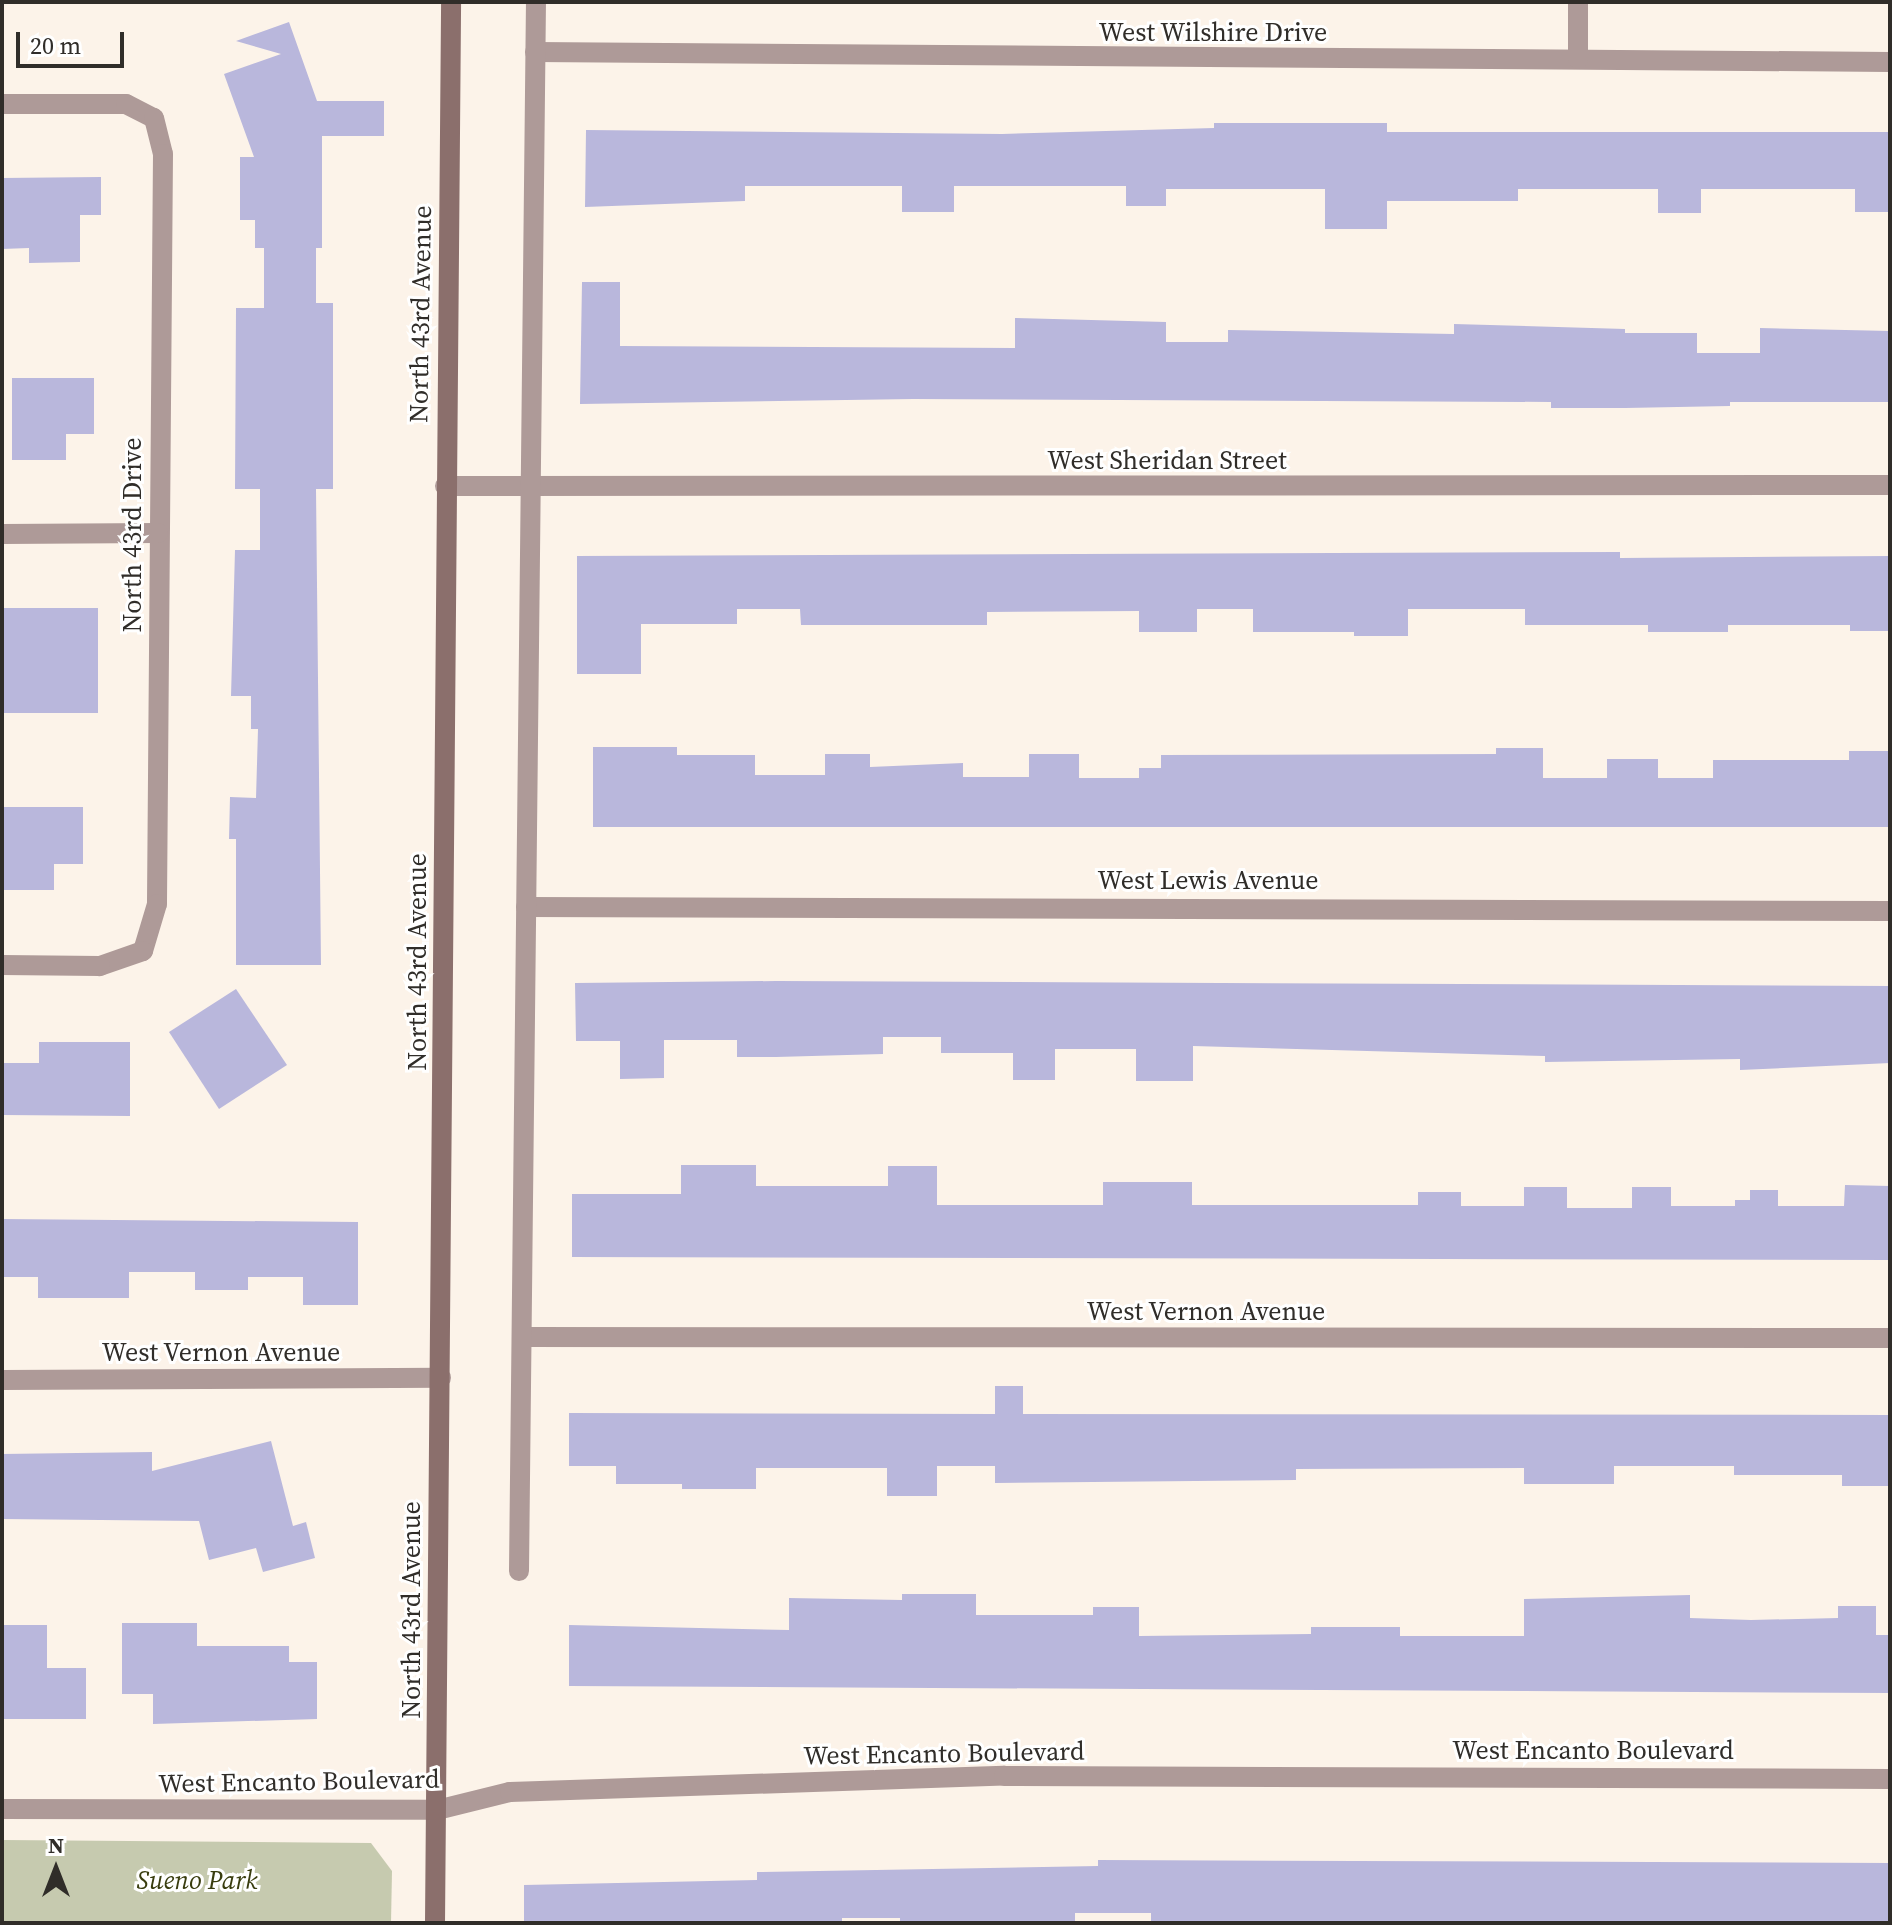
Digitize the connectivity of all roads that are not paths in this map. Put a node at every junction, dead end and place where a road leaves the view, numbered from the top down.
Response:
1 (451, 2) edge
2 (536, 2) edge
3 (1578, 2) edge
4 (535, 52) junction
5 (1578, 59) junction
6 (1890, 62) edge
7 (2, 104) edge
8 (1890, 485) edge
9 (445, 486) junction
10 (530, 488) junction
11 (158, 533) junction
12 (2, 534) edge
13 (526, 907) junction
14 (1890, 911) edge
15 (2, 965) edge
16 (522, 1337) junction
17 (1890, 1338) edge
18 (441, 1378) junction
19 (2, 1380) edge
20 (519, 1571) dead end
21 (1890, 1779) edge
22 (2, 1809) edge
23 (437, 1810) junction
24 (435, 1923) edge

1 - 9 main road, North 43rd Avenue
2 - 4 street
3 - 5 street
4 - 5 street, West Wilshire Drive
4 - 10 street
5 - 6 street, West Wilshire Drive
7 - 11 street, North 43rd Drive
8 - 10 street, West Sheridan Street
9 - 10 street, West Sheridan Street
9 - 18 main road, North 43rd Avenue
10 - 13 street
11 - 12 street
11 - 15 street, North 43rd Drive
13 - 14 street, West Lewis Avenue
13 - 16 street
16 - 17 street, West Vernon Avenue
16 - 20 street
18 - 19 street, West Vernon Avenue
18 - 23 main road, North 43rd Avenue
21 - 23 street, West Encanto Boulevard
22 - 23 street, West Encanto Boulevard
23 - 24 main road, North 43rd Avenue

